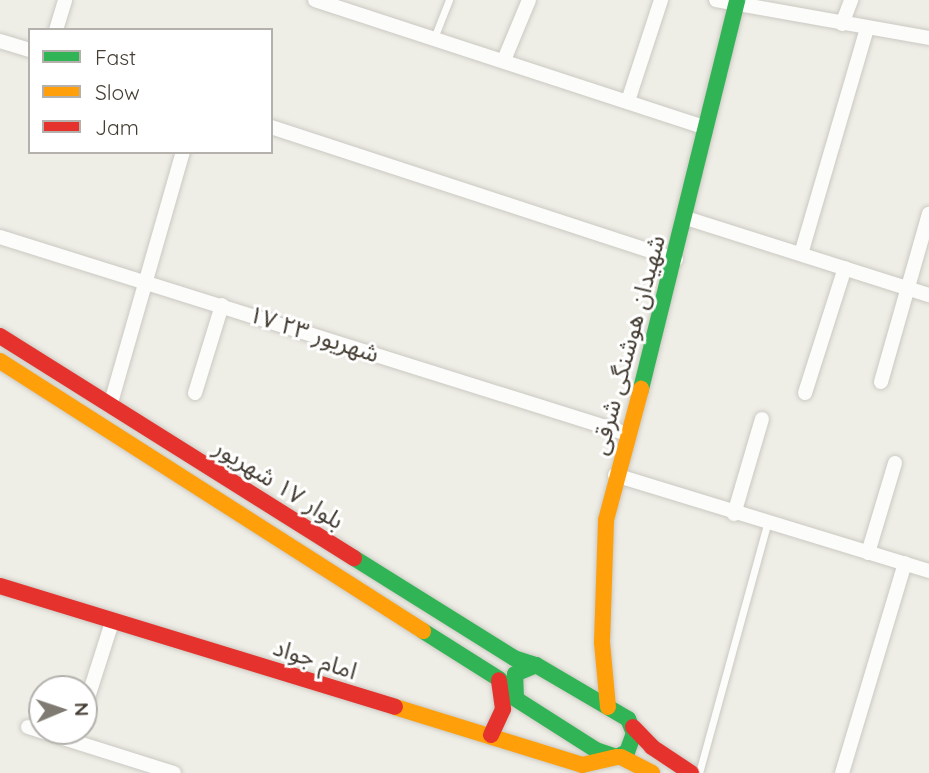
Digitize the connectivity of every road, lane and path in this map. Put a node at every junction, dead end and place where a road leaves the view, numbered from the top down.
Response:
1 (65, 0) edge
2 (449, 0) edge
3 (529, 0) edge
4 (661, 0) edge
5 (716, 0) edge
6 (851, 0) edge
7 (320, 1) edge
8 (736, 2) edge
9 (842, 24) junction
10 (57, 28) edge
11 (867, 28) junction
12 (928, 34) edge
13 (434, 38) junction
14 (0, 41) edge
15 (28, 49) edge
16 (504, 60) junction
17 (628, 101) junction
18 (273, 128) edge
19 (707, 128) junction
20 (182, 154) edge
21 (929, 214) edge
22 (686, 218) junction
23 (0, 237) edge
24 (801, 254) junction
25 (677, 259) junction
26 (845, 268) junction
27 (146, 281) junction
28 (905, 287) junction
29 (929, 295) edge
30 (222, 305) junction
31 (0, 336) edge
32 (0, 361) edge
33 (881, 382) dead end
34 (195, 393) dead end
35 (805, 393) dead end
36 (110, 406) junction
37 (762, 419) dead end
38 (628, 434) junction
39 (895, 463) dead end
40 (615, 475) junction
41 (734, 514) junction
42 (767, 525) junction
43 (868, 553) junction
44 (905, 563) junction
45 (929, 570) edge
46 (0, 586) edge
47 (112, 621) junction
48 (536, 665) junction
49 (95, 675) edge
50 (499, 679) junction
51 (514, 695) junction
52 (608, 707) junction
53 (633, 727) junction
54 (491, 735) junction
55 (85, 745) edge
56 (619, 757) junction
57 (600, 768) edge
58 (174, 773) edge
59 (652, 773) edge
60 (691, 773) edge
61 (699, 773) edge
62 (842, 773) edge

1 - 10 street
2 - 13 lane
3 - 16 street
4 - 17 street
5 - 8 street
6 - 9 street
7 - 13 street
8 - 9 street
8 - 19 main road, شهیدان هوشنگی شرقی
9 - 11 street
11 - 12 street
11 - 24 street
13 - 16 street
14 - 15 street
16 - 17 street
17 - 19 street
18 - 25 street
19 - 22 main road, شهیدان هوشنگی شرقی
20 - 27 street
21 - 28 street
22 - 24 street
22 - 25 main road, شهیدان هوشنگی شرقی
23 - 27 street, ۱۷ شهریور ۲۳
24 - 26 street
25 - 38 main road, شهیدان هوشنگی شرقی
26 - 28 street
26 - 35 street
27 - 30 street, ۱۷ شهریور ۲۳
27 - 36 street
28 - 29 street
28 - 33 street
30 - 34 street
30 - 38 street, ۱۷ شهریور ۲۳
31 - 36 main road, بلوار ۱۷ شهریور
32 - 50 main road, بلوار ۱۷ شهریور
36 - 48 main road, بلوار ۱۷ شهریور
37 - 41 street
38 - 40 main road, شهیدان هوشنگی شرقی
39 - 43 street
40 - 41 street
40 - 52 main road, شهیدان هوشنگی شرقی
41 - 42 street
42 - 43 street
42 - 61 lane
43 - 44 street
44 - 45 street
44 - 62 street
46 - 47 main road, امام جواد
47 - 49 street
47 - 54 main road, امام جواد
48 - 51 main road
48 - 52 main road, بلوار ۱۷ شهریور
50 - 51 main road, بلوار ۱۷ شهریور
50 - 54 main road
51 - 56 main road, بلوار ۱۷ شهریور
52 - 53 main road, بلوار ۱۷ شهریور
53 - 56 main road
53 - 60 main road
54 - 57 main road, امام جواد
55 - 58 street
56 - 57 main road, امام جواد
56 - 59 main road

